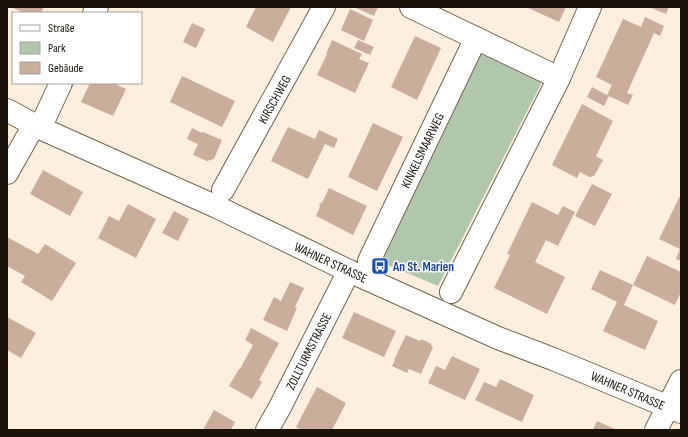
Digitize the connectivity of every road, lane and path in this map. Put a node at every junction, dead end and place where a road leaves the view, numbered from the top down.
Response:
1 (324, 7) edge
2 (411, 7) edge
3 (590, 7) edge
4 (476, 38) junction
5 (559, 78) junction
6 (60, 84) edge
7 (7, 110) edge
8 (37, 126) junction
9 (7, 173) edge
10 (223, 190) dead end
11 (369, 261) dead end
12 (349, 271) junction
13 (451, 292) dead end
14 (681, 381) edge
15 (675, 410) edge
16 (267, 430) edge
17 (656, 430) edge

1 - 10 street, KIRSCHWEG
2 - 4 street
3 - 5 street
4 - 5 street
4 - 11 street, KINKELSMAARWEG
5 - 13 street
6 - 8 street
7 - 8 street, WAHNER STRASSE
8 - 9 street
8 - 12 street, WAHNER STRASSE
12 - 15 street, WAHNER STRASSE
12 - 16 street, ZOLLTURMSTRASSE
14 - 15 street
15 - 17 street

